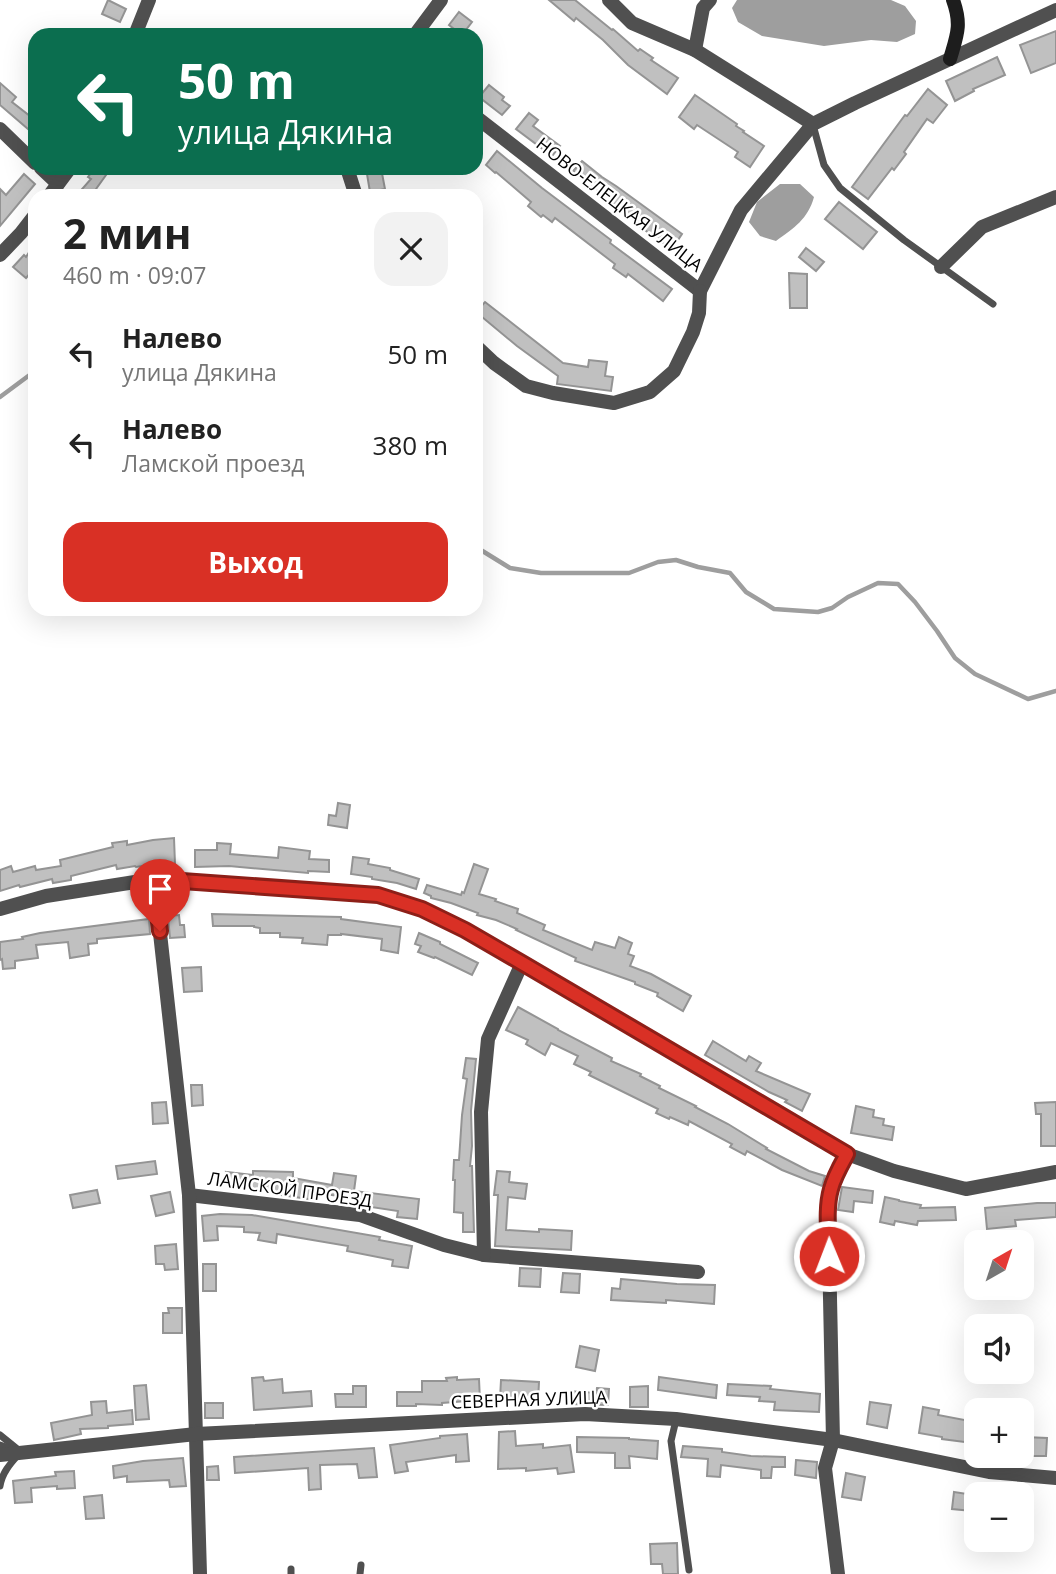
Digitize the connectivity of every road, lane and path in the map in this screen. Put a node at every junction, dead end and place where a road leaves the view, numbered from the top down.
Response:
1 (149, 0) edge
2 (441, 0) edge
3 (609, 0) edge
4 (710, 0) edge
5 (953, 0) edge
6 (1056, 10) edge
7 (138, 28) edge
8 (420, 28) edge
9 (695, 50) junction
10 (950, 59) junction
11 (483, 122) edge
12 (813, 124) junction
13 (0, 129) edge
14 (28, 156) edge
15 (1056, 197) edge
16 (28, 224) edge
17 (0, 254) edge
18 (941, 267) junction
19 (700, 291) junction
20 (993, 304) dead end
21 (483, 353) edge
22 (154, 879) junction
23 (0, 909) edge
24 (522, 963) junction
25 (847, 1154) junction
26 (1056, 1172) edge
27 (189, 1195) junction
28 (484, 1255) junction
29 (698, 1272) dead end
30 (676, 1419) junction
31 (195, 1434) junction
32 (0, 1435) edge
33 (833, 1440) junction
34 (0, 1445) edge
35 (22, 1452) junction
36 (0, 1455) edge
37 (1056, 1478) edge
38 (0, 1486) edge
39 (361, 1565) dead end
40 (690, 1570) dead end
41 (201, 1574) edge
42 (360, 1574) edge
43 (838, 1574) edge

1 - 7 street
2 - 8 street
3 - 9 street
4 - 9 street
5 - 10 main road
6 - 10 street, НОВО-ЕЛЕЦКАЯ УЛИЦА
9 - 12 street
10 - 12 street, НОВО-ЕЛЕЦКАЯ УЛИЦА
11 - 19 street, НОВО-ЕЛЕЦКАЯ УЛИЦА
12 - 18 lane
12 - 19 street, НОВО-ЕЛЕЦКАЯ УЛИЦА
13 - 14 street
15 - 18 street
16 - 17 street
18 - 20 lane
19 - 21 street
22 - 23 street
22 - 24 street
22 - 27 street, ЛАМСКОЙ ПРОЕЗД
24 - 25 street
24 - 28 street
25 - 26 street
25 - 33 street
27 - 28 street, ЛАМСКОЙ ПРОЕЗД
27 - 31 street
28 - 29 street, ЛАМСКОЙ ПРОЕЗД
30 - 31 street, СЕВЕРНАЯ УЛИЦА
30 - 33 street, СЕВЕРНАЯ УЛИЦА
30 - 40 lane
31 - 35 street, СЕВЕРНАЯ УЛИЦА
31 - 41 street
32 - 35 lane
33 - 37 street, СЕВЕРНАЯ УЛИЦА
33 - 43 street
34 - 35 lane
35 - 36 street, СЕВЕРНАЯ УЛИЦА
35 - 38 lane
39 - 42 lane

